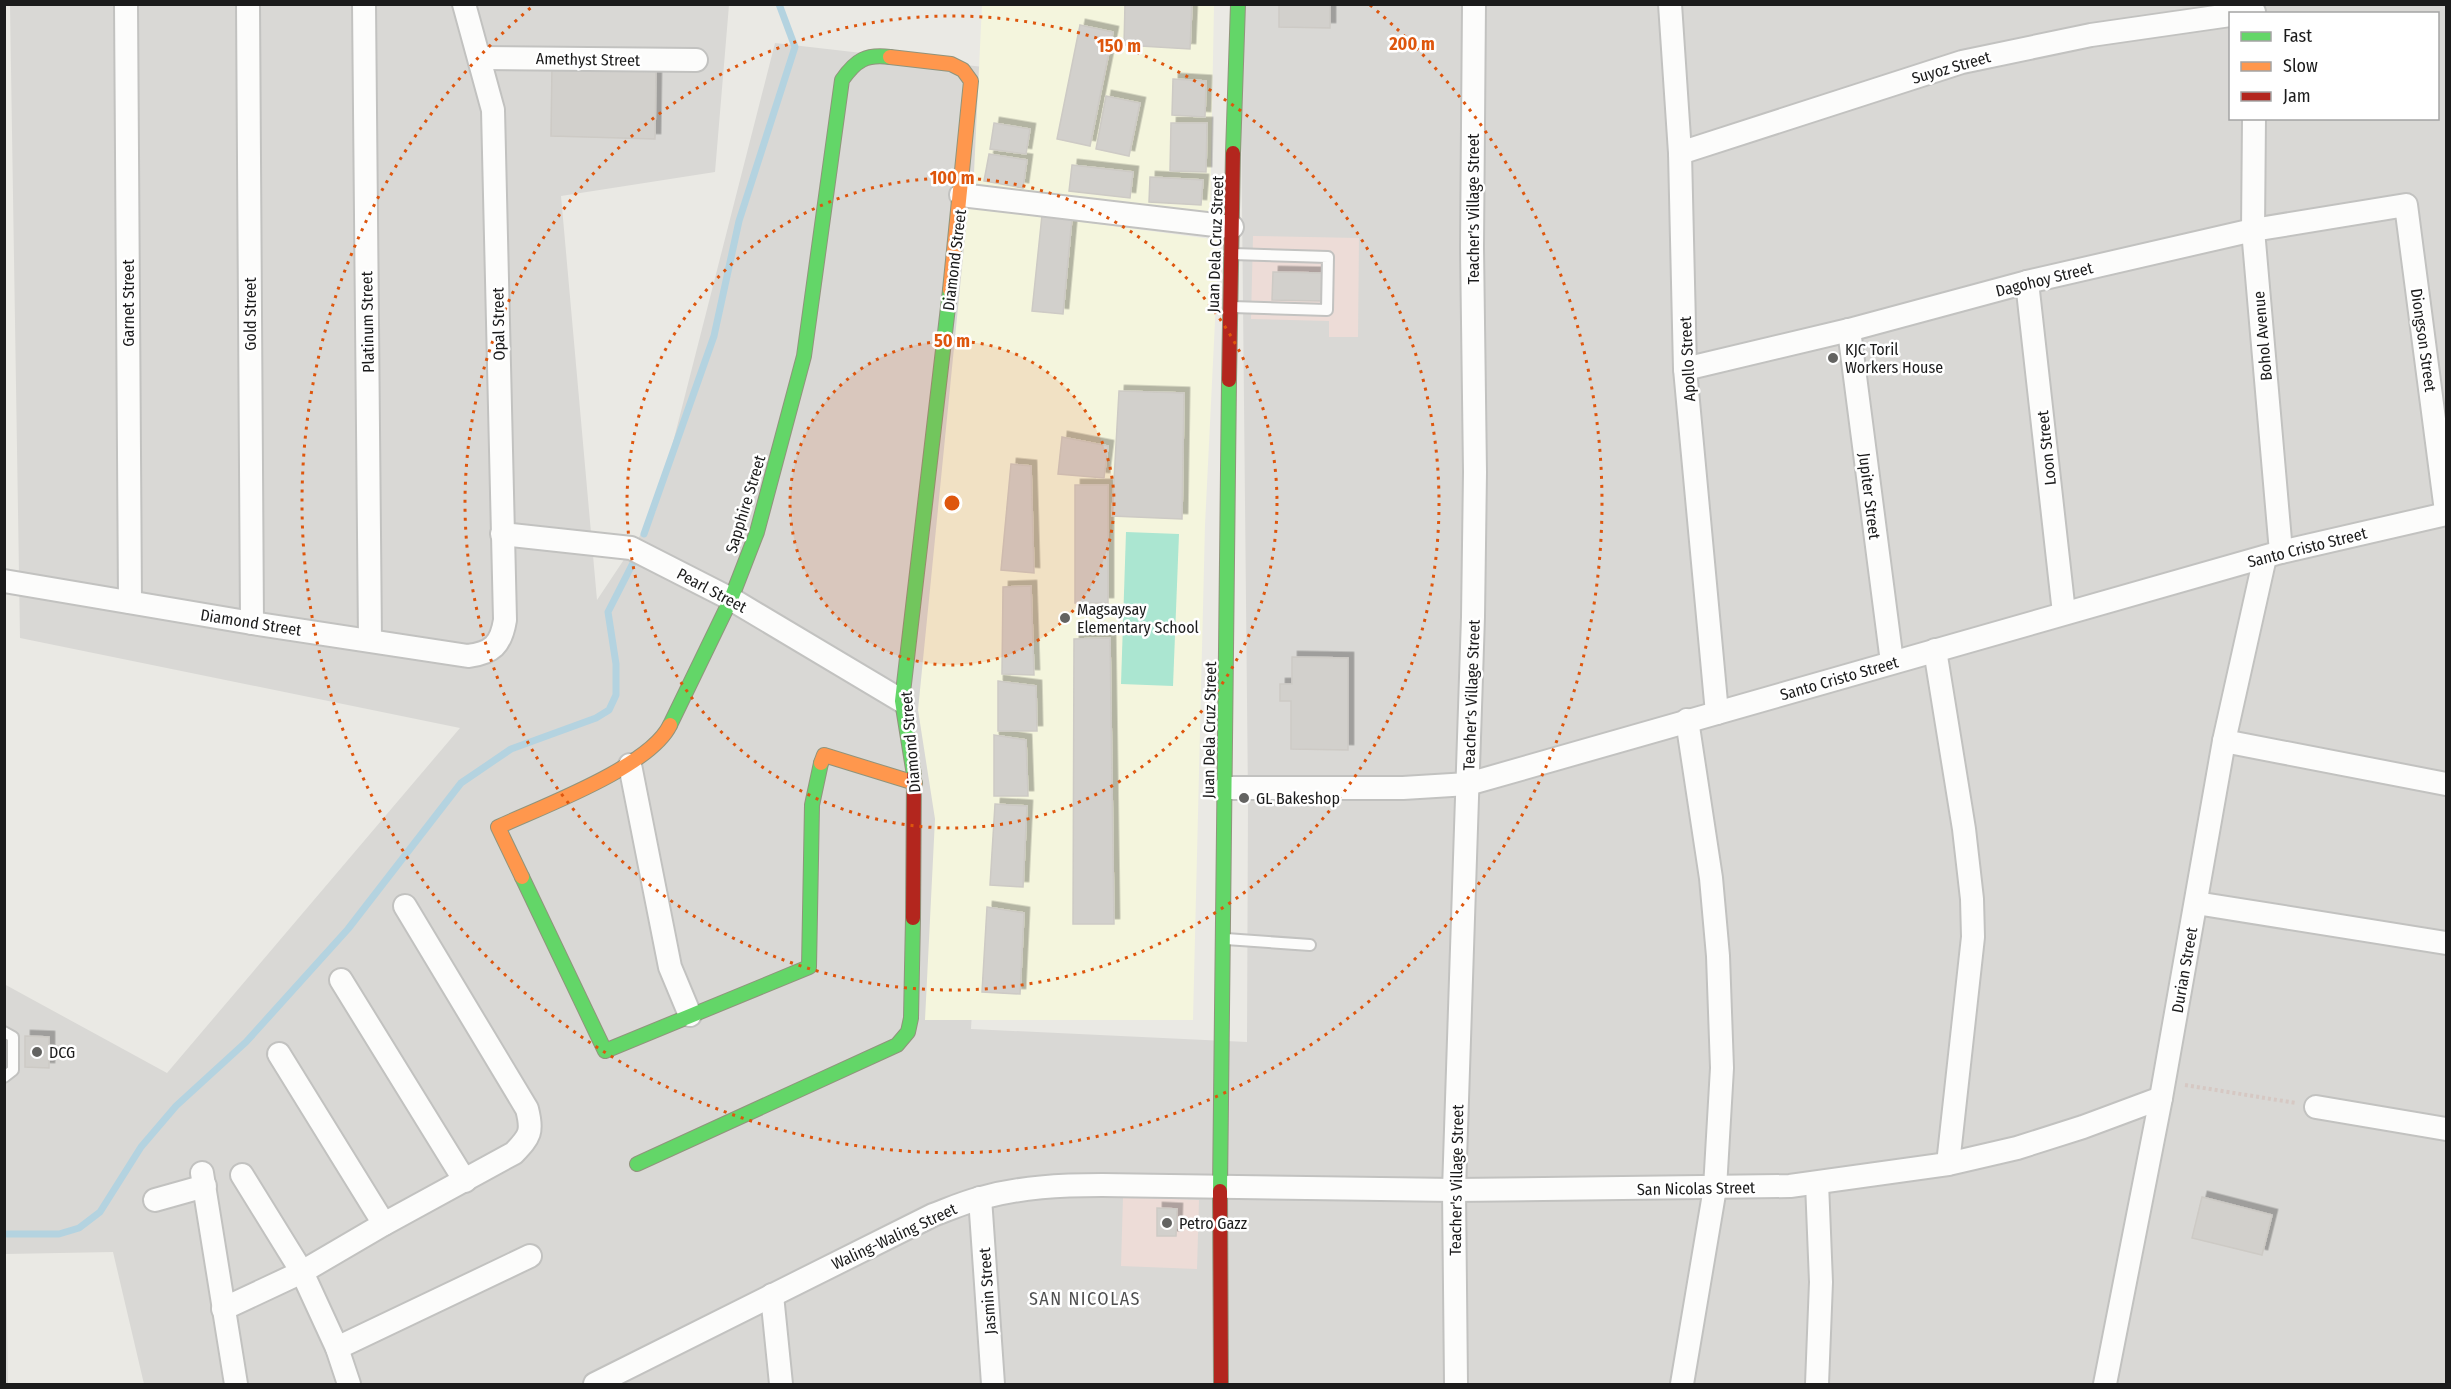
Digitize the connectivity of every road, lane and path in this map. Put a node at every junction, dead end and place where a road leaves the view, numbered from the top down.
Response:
1 (126, 4) edge
2 (248, 4) edge
3 (364, 4) edge
4 (464, 4) edge
5 (1238, 4) edge
6 (1474, 4) edge
7 (1670, 4) edge
8 (2229, 15) edge
9 (481, 58) junction
10 (696, 60) dead end
11 (971, 81) joint
12 (2254, 120) edge
13 (1680, 153) junction
14 (962, 195) junction
15 (2406, 205) joint
16 (1232, 227) junction
17 (2253, 230) junction
18 (1230, 254) junction
19 (2027, 282) junction
20 (1229, 307) junction
21 (1849, 330) junction
22 (1685, 369) junction
23 (2446, 512) edge
24 (502, 534) junction
25 (2273, 554) junction
26 (4, 581) edge
27 (731, 599) junction
28 (130, 602) junction
29 (2064, 613) junction
30 (252, 623) junction
31 (370, 640) junction
32 (496, 645) joint
33 (1935, 650) junction
34 (1892, 662) junction
35 (903, 700) junction
36 (1717, 713) junction
37 (1687, 720) junction
38 (2224, 741) junction
39 (630, 765) junction
40 (915, 783) junction
41 (1468, 783) junction
42 (2446, 784) edge
43 (1225, 788) junction
44 (2196, 903) junction
45 (405, 906) dead end
46 (1223, 939) junction
47 (2446, 943) edge
48 (1310, 945) dead end
49 (341, 981) dead end
50 (690, 1015) junction
51 (4, 1032) edge
52 (279, 1054) dead end
53 (4, 1077) edge
54 (2162, 1090) junction
55 (2316, 1107) joint
56 (2446, 1129) edge
57 (637, 1164) dead end
58 (1948, 1164) junction
59 (242, 1175) dead end
60 (465, 1181) junction
61 (1817, 1183) junction
62 (1220, 1186) junction
63 (1716, 1188) junction
64 (1454, 1190) junction
65 (980, 1198) junction
66 (155, 1200) dead end
67 (384, 1224) junction
68 (530, 1256) dead end
69 (302, 1272) junction
70 (772, 1295) junction
71 (223, 1309) junction
72 (337, 1348) junction
73 (236, 1384) edge
74 (349, 1384) edge
75 (595, 1384) edge
76 (781, 1384) edge
77 (993, 1384) edge
78 (1221, 1384) edge
79 (1456, 1384) edge
80 (1682, 1384) edge
81 (1817, 1384) edge
82 (2104, 1384) edge

1 - 28 street, Garnet Street
2 - 30 street, Gold Street
3 - 31 street, Platinum Street
4 - 9 street, Opal Street
5 - 16 street, Juan Dela Cruz Street
6 - 41 street, Teacher's Village Street
7 - 13 street, Apollo Street
8 - 13 street, Suyoz Street
9 - 10 street, Amethyst Street
9 - 24 street, Opal Street
11 - 14 street, Diamond Street
11 - 27 street, Sapphire Street
12 - 17 street, Bohol Avenue
13 - 22 street, Apollo Street
14 - 16 street
14 - 35 street, Diamond Street
15 - 17 street, Dagohoy Street
15 - 23 street, Diongson Street
16 - 18 street, Juan Dela Cruz Street
17 - 19 street, Dagohoy Street
17 - 25 street, Bohol Avenue
18 - 20 street, Juan Dela Cruz Street
18 - 20 lane
19 - 21 street, Dagohoy Street
19 - 29 street, Loon Street
20 - 43 street, Juan Dela Cruz Street
21 - 22 street, Dagohoy Street
21 - 34 street, Jupiter Street
22 - 36 street, Apollo Street
23 - 25 street, Santo Cristo Street
24 - 27 street, Pearl Street
24 - 32 street, Opal Street
25 - 29 street, Santo Cristo Street
25 - 38 street, Durian Street
26 - 28 street, Diamond Street
27 - 35 street, Pearl Street
27 - 39 street, Sapphire Street
28 - 30 street, Diamond Street
29 - 33 street, Santo Cristo Street
30 - 31 street, Diamond Street
31 - 32 street, Diamond Street
33 - 34 street, Santo Cristo Street
33 - 58 street
34 - 36 street, Santo Cristo Street
35 - 40 street, Diamond Street
36 - 37 street, Santo Cristo Street
37 - 41 street, Santo Cristo Street
37 - 63 street
38 - 42 street
38 - 44 street, Durian Street
39 - 50 street
39 - 50 street, Sapphire Street
40 - 50 street
40 - 57 street, Diamond Street
41 - 43 street, Santo Cristo Street
41 - 64 street, Teacher's Village Street
43 - 46 street, Juan Dela Cruz Street
44 - 47 street
44 - 54 street, Durian Street
45 - 60 street
46 - 48 lane
46 - 62 street, Juan Dela Cruz Street
49 - 60 street
51 - 53 lane
52 - 67 street
54 - 55 path
54 - 58 street, San Nicolas Street
54 - 82 street, Durian Street
55 - 56 street
58 - 61 street, San Nicolas Street
59 - 69 street
60 - 67 street
61 - 63 street, San Nicolas Street
61 - 81 street
62 - 64 street, San Nicolas Street
62 - 65 street, Waling-Waling Street
62 - 78 street, Juan Dela Cruz Street
63 - 64 street, San Nicolas Street
63 - 80 street
64 - 79 street, Teacher's Village Street
65 - 70 street, Waling-Waling Street
65 - 77 street, Jasmin Street
66 - 71 street
67 - 69 street
68 - 72 street
69 - 71 street
69 - 72 street
70 - 75 street, Waling-Waling Street
70 - 76 street
71 - 73 street
72 - 74 street

